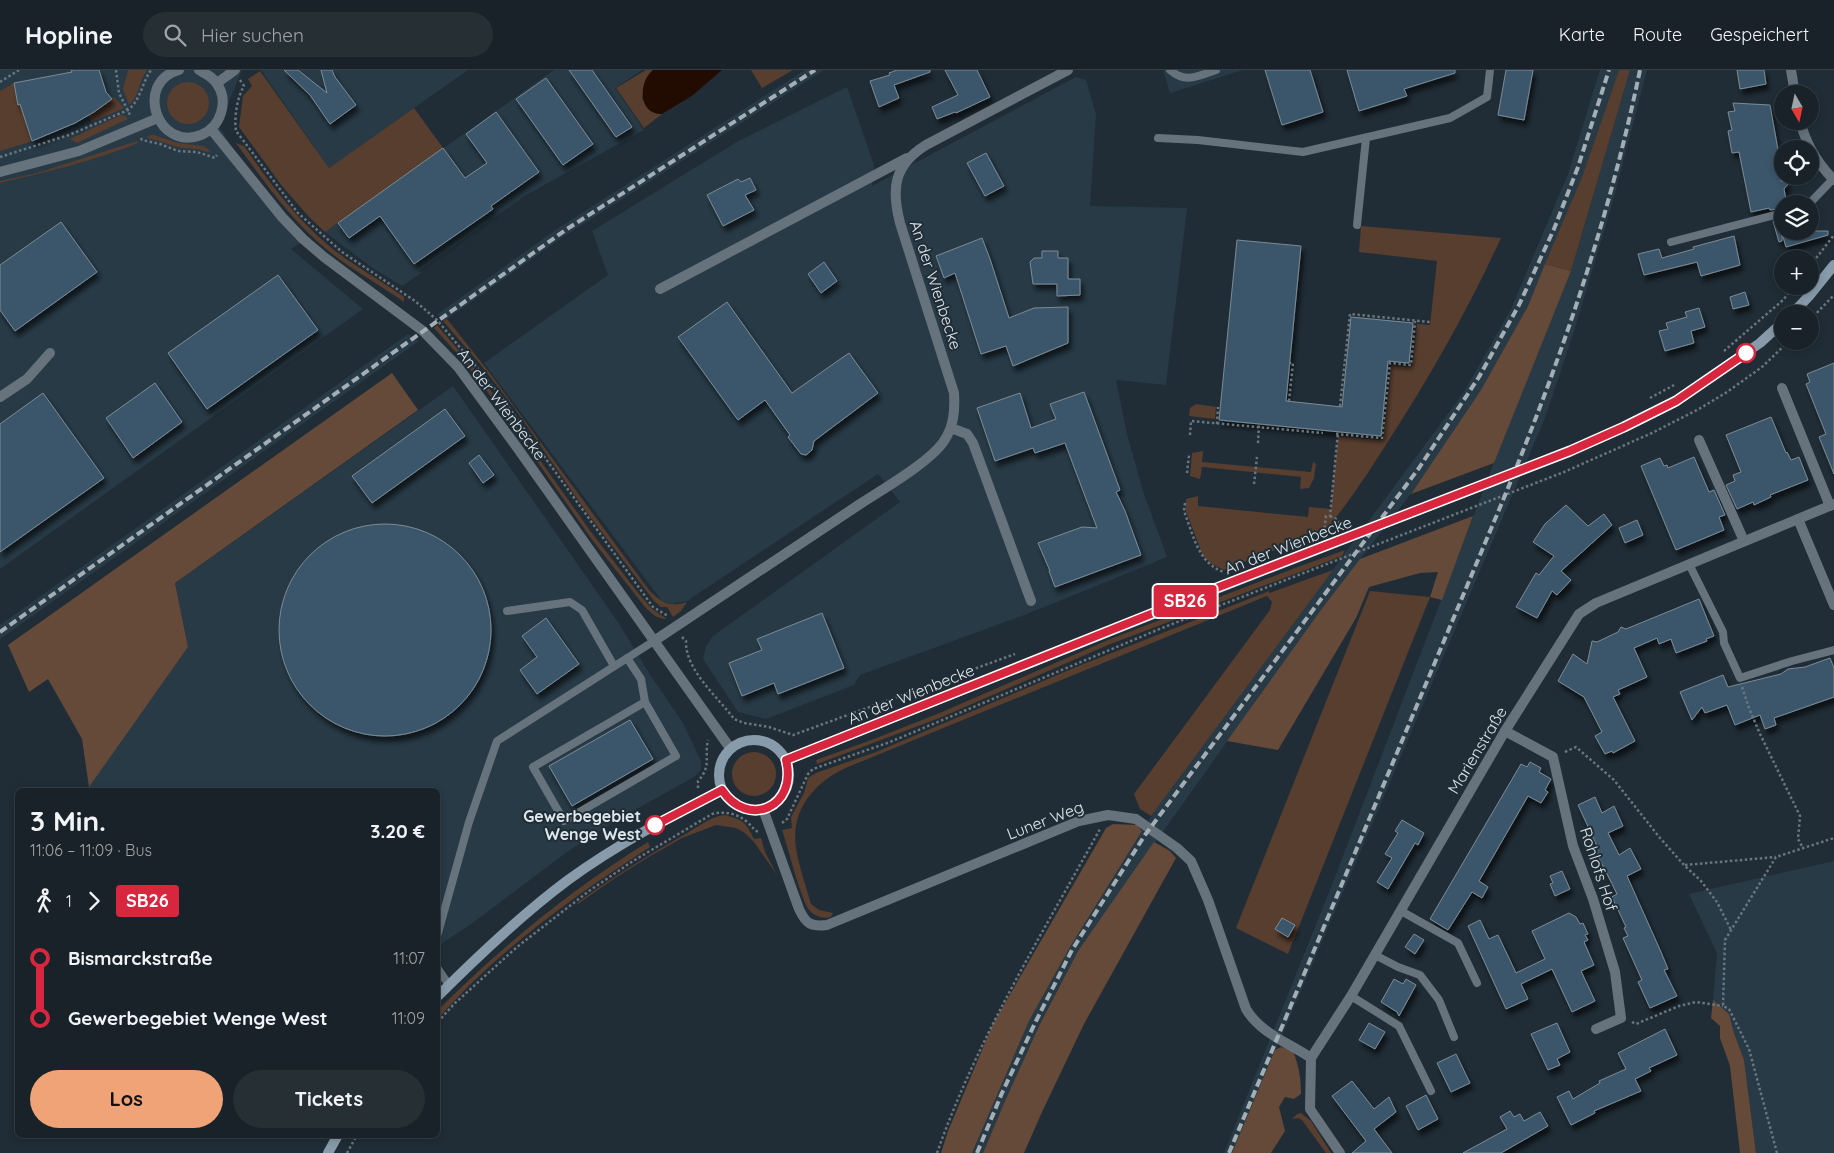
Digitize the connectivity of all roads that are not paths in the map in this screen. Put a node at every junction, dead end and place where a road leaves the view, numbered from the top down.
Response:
1 (179, 70) edge
2 (199, 70) edge
3 (235, 70) edge
4 (1068, 70) edge
5 (1170, 70) edge
6 (1216, 70) edge
7 (1490, 70) edge
8 (1791, 70) edge
9 (217, 83) junction
10 (1793, 85) edge
11 (158, 118) junction
12 (211, 129) junction
13 (1803, 130) edge
14 (1158, 138) dead end
15 (1366, 138) junction
16 (912, 155) junction
17 (0, 172) edge
18 (1833, 180) edge
19 (1818, 195) edge
20 (1774, 215) edge
21 (1357, 225) dead end
22 (1671, 242) dead end
23 (1834, 265) edge
24 (660, 289) dead end
25 (1800, 305) edge
26 (1774, 330) edge
27 (50, 353) dead end
28 (1782, 388) dead end
29 (0, 397) edge
30 (951, 428) junction
31 (1700, 440) dead end
32 (1832, 505) edge
33 (1798, 519) junction
34 (1744, 541) junction
35 (1689, 564) junction
36 (1031, 601) dead end
37 (1834, 606) edge
38 (507, 611) dead end
39 (654, 641) junction
40 (1834, 650) edge
41 (627, 658) junction
42 (614, 666) junction
43 (645, 702) junction
44 (1504, 731) junction
45 (730, 748) junction
46 (786, 760) junction
47 (722, 790) junction
48 (763, 809) junction
49 (1401, 911) junction
50 (440, 926) edge
51 (1375, 956) junction
52 (440, 972) edge
53 (1478, 983) dead end
54 (449, 985) junction
55 (440, 994) edge
56 (1352, 996) junction
57 (1596, 1029) dead end
58 (1454, 1037) dead end
59 (1311, 1058) junction
60 (1431, 1091) dead end
61 (336, 1138) edge
62 (328, 1153) edge
63 (1340, 1153) edge

1 - 11 street
2 - 9 street
3 - 9 street
4 - 16 street, An der Wienbecke
5 - 6 lane
7 - 15 lane
8 - 10 street
9 - 12 street
11 - 12 street
11 - 17 street
12 - 39 street, An der Wienbecke
13 - 18 street
14 - 15 lane
15 - 21 lane
16 - 24 street, An der Wienbecke
16 - 30 street, An der Wienbecke
18 - 19 lane
20 - 22 lane
23 - 25 street
26 - 46 street, An der Wienbecke
27 - 29 street
28 - 32 street, Marienstraße
30 - 36 street
30 - 39 street, An der Wienbecke
31 - 34 street
32 - 33 street, Marienstraße
33 - 34 street, Marienstraße
33 - 37 street
34 - 35 street, Marienstraße
35 - 40 lane
35 - 44 street, Marienstraße
38 - 42 lane
39 - 41 lane
39 - 45 street, An der Wienbecke
41 - 42 lane
41 - 43 lane
42 - 50 lane
43 - 43 lane
44 - 49 street, Marienstraße
44 - 57 street, Rohlofs Hof
45 - 46 street
45 - 47 street
46 - 48 street
47 - 48 street
47 - 54 street
48 - 59 street, Luner Weg
49 - 51 street, Marienstraße
49 - 53 lane
51 - 56 street, Marienstraße
51 - 58 lane
52 - 54 lane
54 - 55 street
56 - 59 street, Marienstraße
56 - 60 lane
59 - 63 street
61 - 62 street

